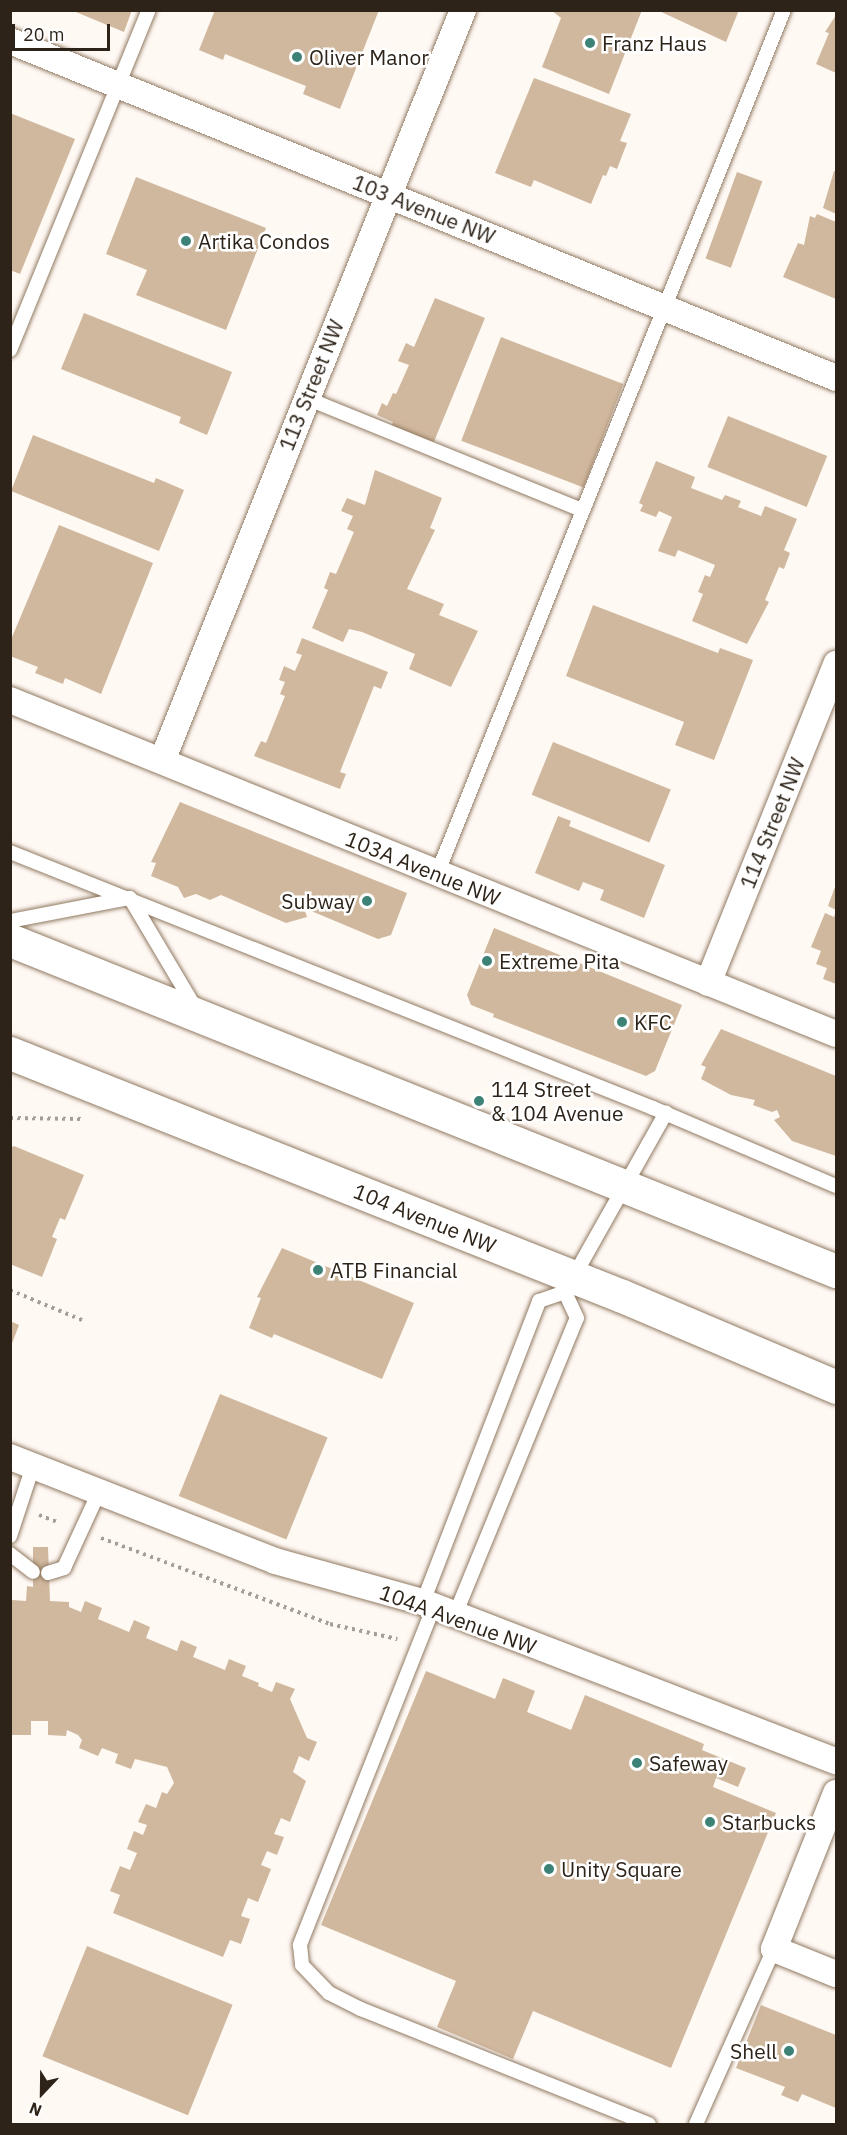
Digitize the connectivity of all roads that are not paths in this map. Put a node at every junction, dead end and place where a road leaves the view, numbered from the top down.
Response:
1 (149, 10) edge
2 (463, 10) edge
3 (784, 10) edge
4 (10, 41) edge
5 (119, 84) junction
6 (388, 194) junction
7 (663, 307) junction
8 (10, 350) edge
9 (837, 378) edge
10 (306, 398) junction
11 (582, 510) junction
12 (837, 664) edge
13 (10, 700) edge
14 (162, 761) junction
15 (10, 852) edge
16 (437, 874) junction
17 (130, 898) junction
18 (10, 921) edge
19 (10, 940) edge
20 (708, 982) junction
21 (200, 1016) junction
22 (837, 1034) edge
23 (10, 1053) edge
24 (666, 1113) junction
25 (624, 1186) junction
26 (837, 1186) edge
27 (837, 1271) edge
28 (569, 1285) junction
29 (837, 1387) edge
30 (22, 1461) edge
31 (99, 1492) junction
32 (10, 1536) edge
33 (10, 1554) edge
34 (437, 1608) junction
35 (837, 1761) edge
36 (837, 1793) edge
37 (774, 1949) junction
38 (837, 1974) edge
39 (649, 2124) edge
40 (696, 2124) edge

1 - 5 lane
2 - 6 street, 113 Street NW
3 - 7 lane
4 - 5 street, 103 Avenue NW
5 - 6 street, 103 Avenue NW
5 - 8 lane
6 - 7 street, 103 Avenue NW
6 - 10 street, 113 Street NW
7 - 9 street, 103 Avenue NW
7 - 11 lane
10 - 11 lane
10 - 14 street, 113 Street NW
11 - 16 lane
12 - 20 street, 114 Street NW
13 - 14 street, 103A Avenue NW
14 - 16 street, 103A Avenue NW
15 - 17 lane
16 - 20 street, 103A Avenue NW
17 - 18 lane
17 - 21 lane
17 - 24 lane
19 - 21 main road
20 - 22 street, 103A Avenue NW
21 - 25 main road
23 - 28 main road, 104 Avenue NW
24 - 25 lane
24 - 26 lane
25 - 27 main road
25 - 28 lane
28 - 29 main road, 104 Avenue NW
28 - 34 lane
28 - 34 lane
30 - 31 street, 104A Avenue NW
30 - 32 lane
31 - 33 lane
31 - 34 street, 104A Avenue NW
34 - 35 street, 104A Avenue NW
34 - 39 lane
36 - 37 street
37 - 38 street
37 - 40 lane

